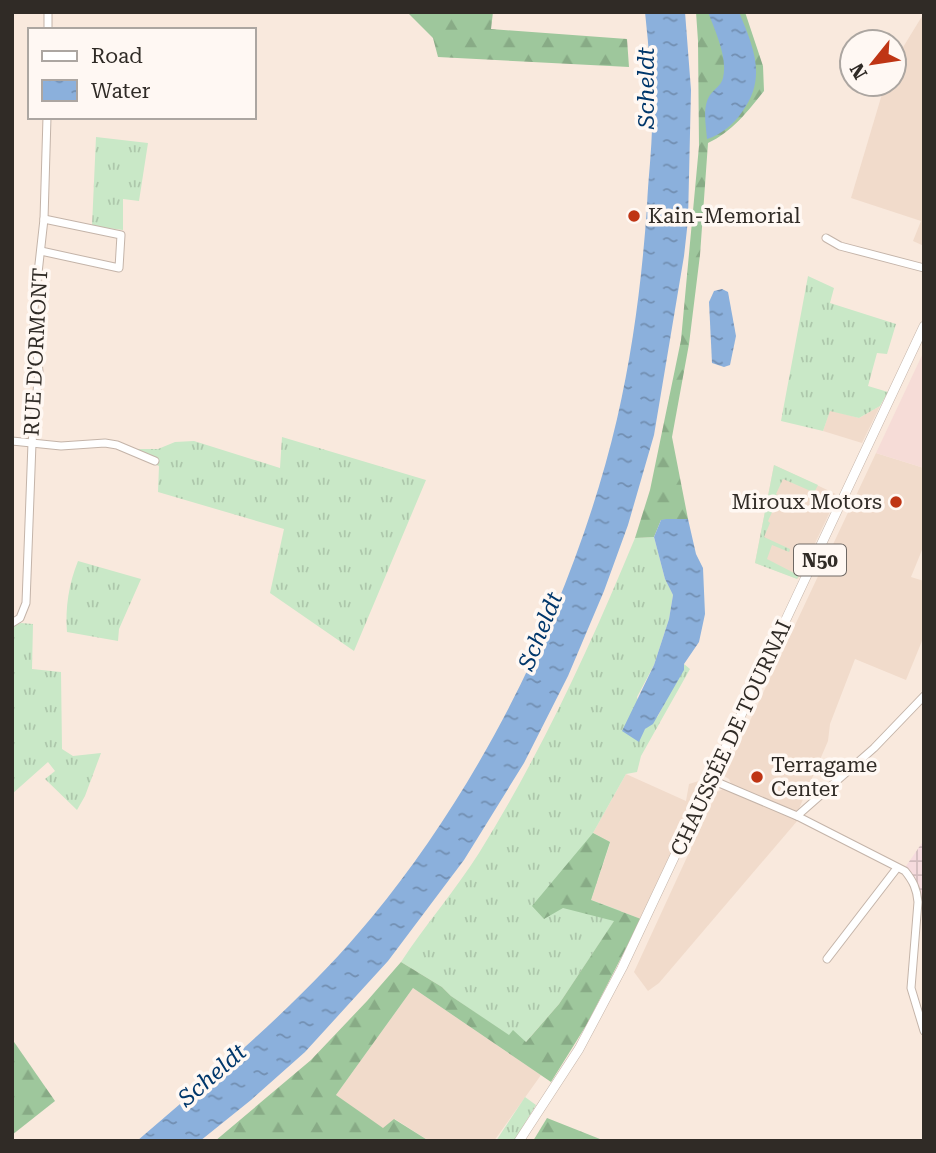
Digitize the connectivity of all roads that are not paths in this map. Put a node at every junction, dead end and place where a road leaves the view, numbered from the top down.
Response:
1 (47, 119) edge
2 (44, 219) junction
3 (826, 238) dead end
4 (41, 251) junction
5 (924, 268) edge
6 (924, 326) edge
7 (924, 339) edge
8 (12, 441) edge
9 (32, 443) junction
10 (155, 461) dead end
11 (12, 623) edge
12 (924, 695) edge
13 (714, 781) junction
14 (797, 816) junction
15 (897, 868) junction
16 (827, 958) dead end
17 (924, 1031) edge
18 (519, 1141) edge
19 (526, 1141) edge

1 - 2 street, RUE D'ORMONT
2 - 4 street, RUE D'ORMONT
2 - 4 street
3 - 5 street
4 - 9 street, RUE D'ORMONT
6 - 13 main road, CHAUSSÉE DE TOURNAI / N50
7 - 13 main road, CHAUSSÉE DE TOURNAI / N50
8 - 9 street
9 - 10 street
9 - 11 street, RUE D'ORMONT
12 - 14 street
13 - 14 street
13 - 18 main road, CHAUSSÉE DE TOURNAI / N50
13 - 19 main road, CHAUSSÉE DE TOURNAI / N50
14 - 15 street
15 - 16 street
15 - 17 street

